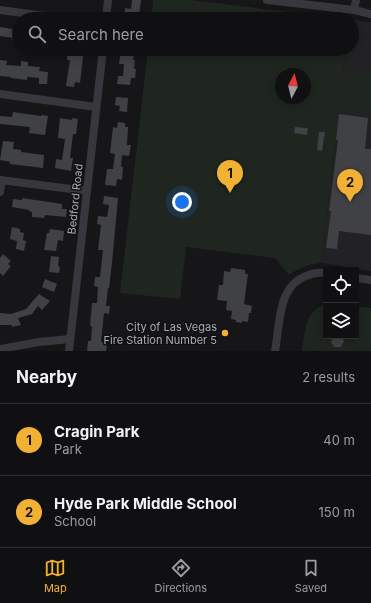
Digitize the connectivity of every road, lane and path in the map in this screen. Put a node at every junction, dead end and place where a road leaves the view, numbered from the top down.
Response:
1 (108, 0) edge
2 (267, 0) edge
3 (356, 0) edge
4 (281, 1) edge
5 (0, 10) edge
6 (354, 10) junction
7 (15, 12) edge
8 (107, 12) edge
9 (371, 14) edge
10 (102, 56) edge
11 (0, 94) edge
12 (96, 107) junction
13 (1, 180) edge
14 (87, 191) junction
15 (0, 192) edge
16 (323, 273) edge
17 (359, 278) edge
18 (371, 280) edge
19 (70, 340) junction
20 (0, 349) edge
21 (69, 351) edge
22 (275, 351) edge

1 - 8 street
2 - 4 street
3 - 6 street
4 - 6 street
5 - 7 street
6 - 9 street
10 - 12 street, Bedford Road
11 - 12 street
12 - 14 street, Bedford Road
13 - 14 street
13 - 15 street
14 - 19 street, Bedford Road
16 - 22 street
17 - 18 street
19 - 20 street
19 - 21 street, Bedford Road

